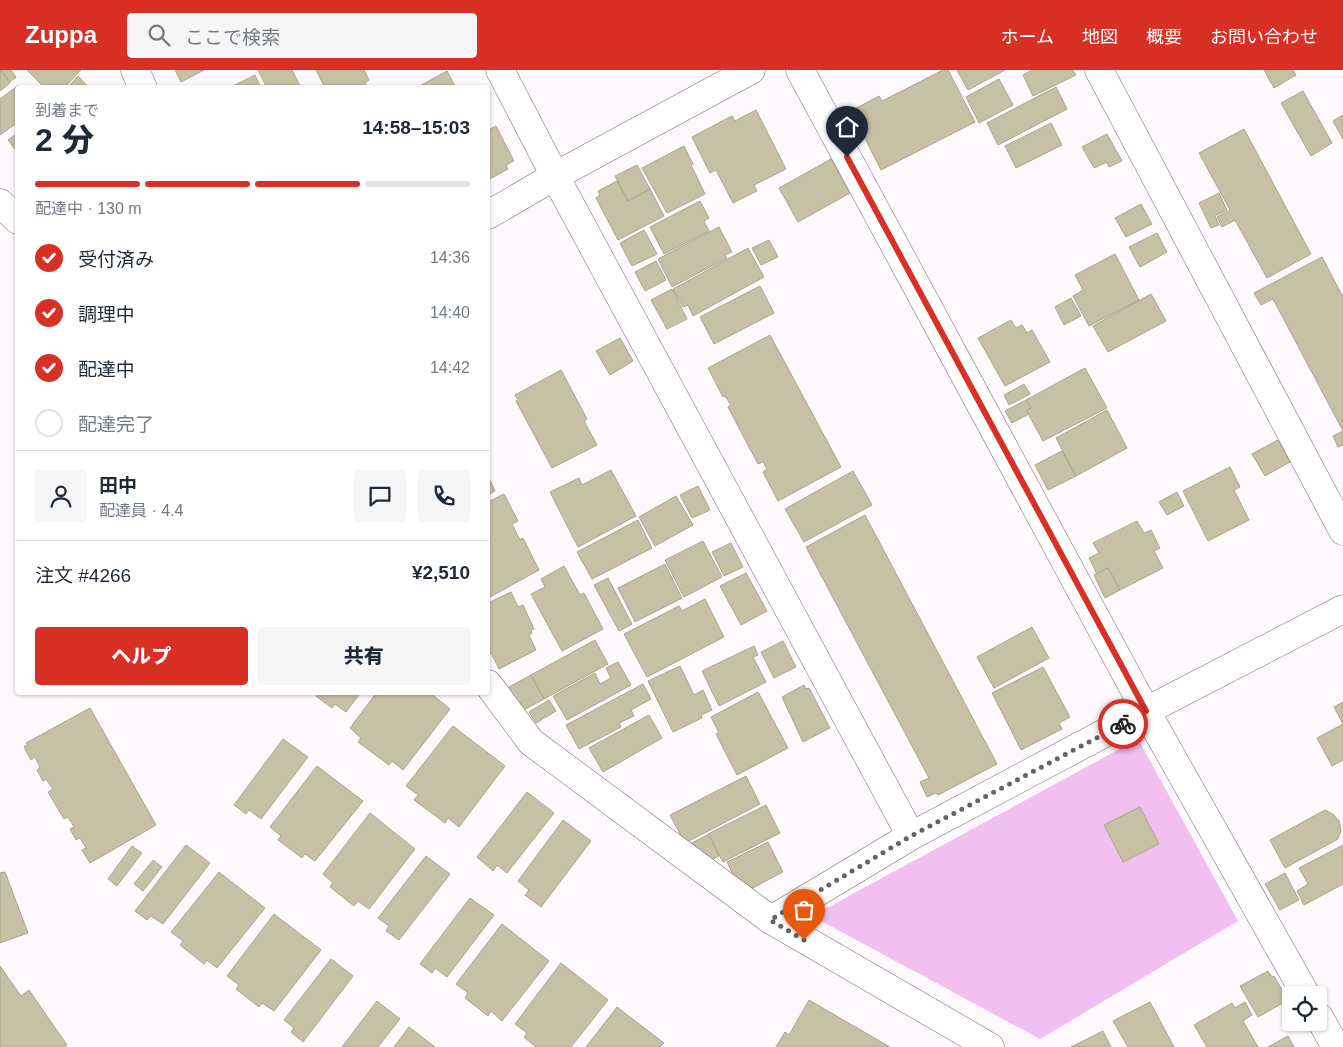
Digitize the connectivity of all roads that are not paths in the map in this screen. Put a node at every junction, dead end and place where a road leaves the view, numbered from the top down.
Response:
1 (134, 70) edge
2 (500, 70) edge
3 (751, 70) edge
4 (800, 70) edge
5 (1099, 70) edge
6 (142, 85) edge
7 (555, 176) junction
8 (0, 203) edge
9 (490, 214) edge
10 (15, 218) edge
11 (15, 223) edge
12 (0, 234) edge
13 (1343, 531) edge
14 (1343, 609) edge
15 (490, 687) edge
16 (1146, 711) junction
17 (911, 836) junction
18 (770, 920) junction
19 (1301, 986) edge
20 (1327, 1031) edge
21 (990, 1047) edge
22 (1336, 1047) edge

1 - 6 street
2 - 7 street
3 - 7 street
4 - 16 street
5 - 13 street
7 - 9 street
7 - 17 street
8 - 10 street
11 - 12 street
14 - 16 street
15 - 18 street
16 - 17 street
16 - 19 street
17 - 18 street
18 - 21 street
20 - 22 street

